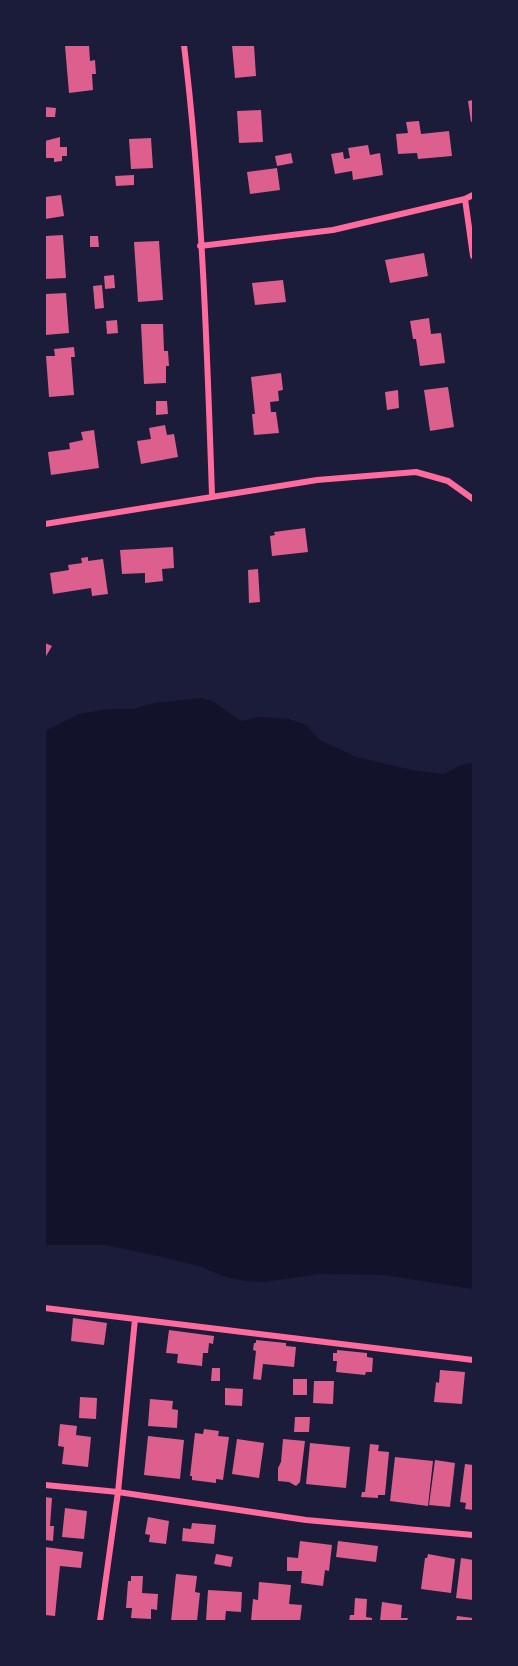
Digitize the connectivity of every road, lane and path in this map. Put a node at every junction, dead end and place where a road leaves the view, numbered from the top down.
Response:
1 (184, 45) edge
2 (473, 195) edge
3 (465, 199) junction
4 (200, 246) junction
5 (473, 256) edge
6 (212, 495) junction
7 (473, 499) edge
8 (45, 524) edge
9 (45, 1308) edge
10 (135, 1319) junction
11 (473, 1360) edge
12 (45, 1485) edge
13 (118, 1492) junction
14 (473, 1535) edge
15 (100, 1621) edge

1 - 4 street
2 - 3 street
3 - 4 street
3 - 5 street
4 - 6 street
6 - 7 street
6 - 8 street
9 - 10 street
10 - 11 street
10 - 13 street
12 - 13 street
13 - 14 street
13 - 15 street

